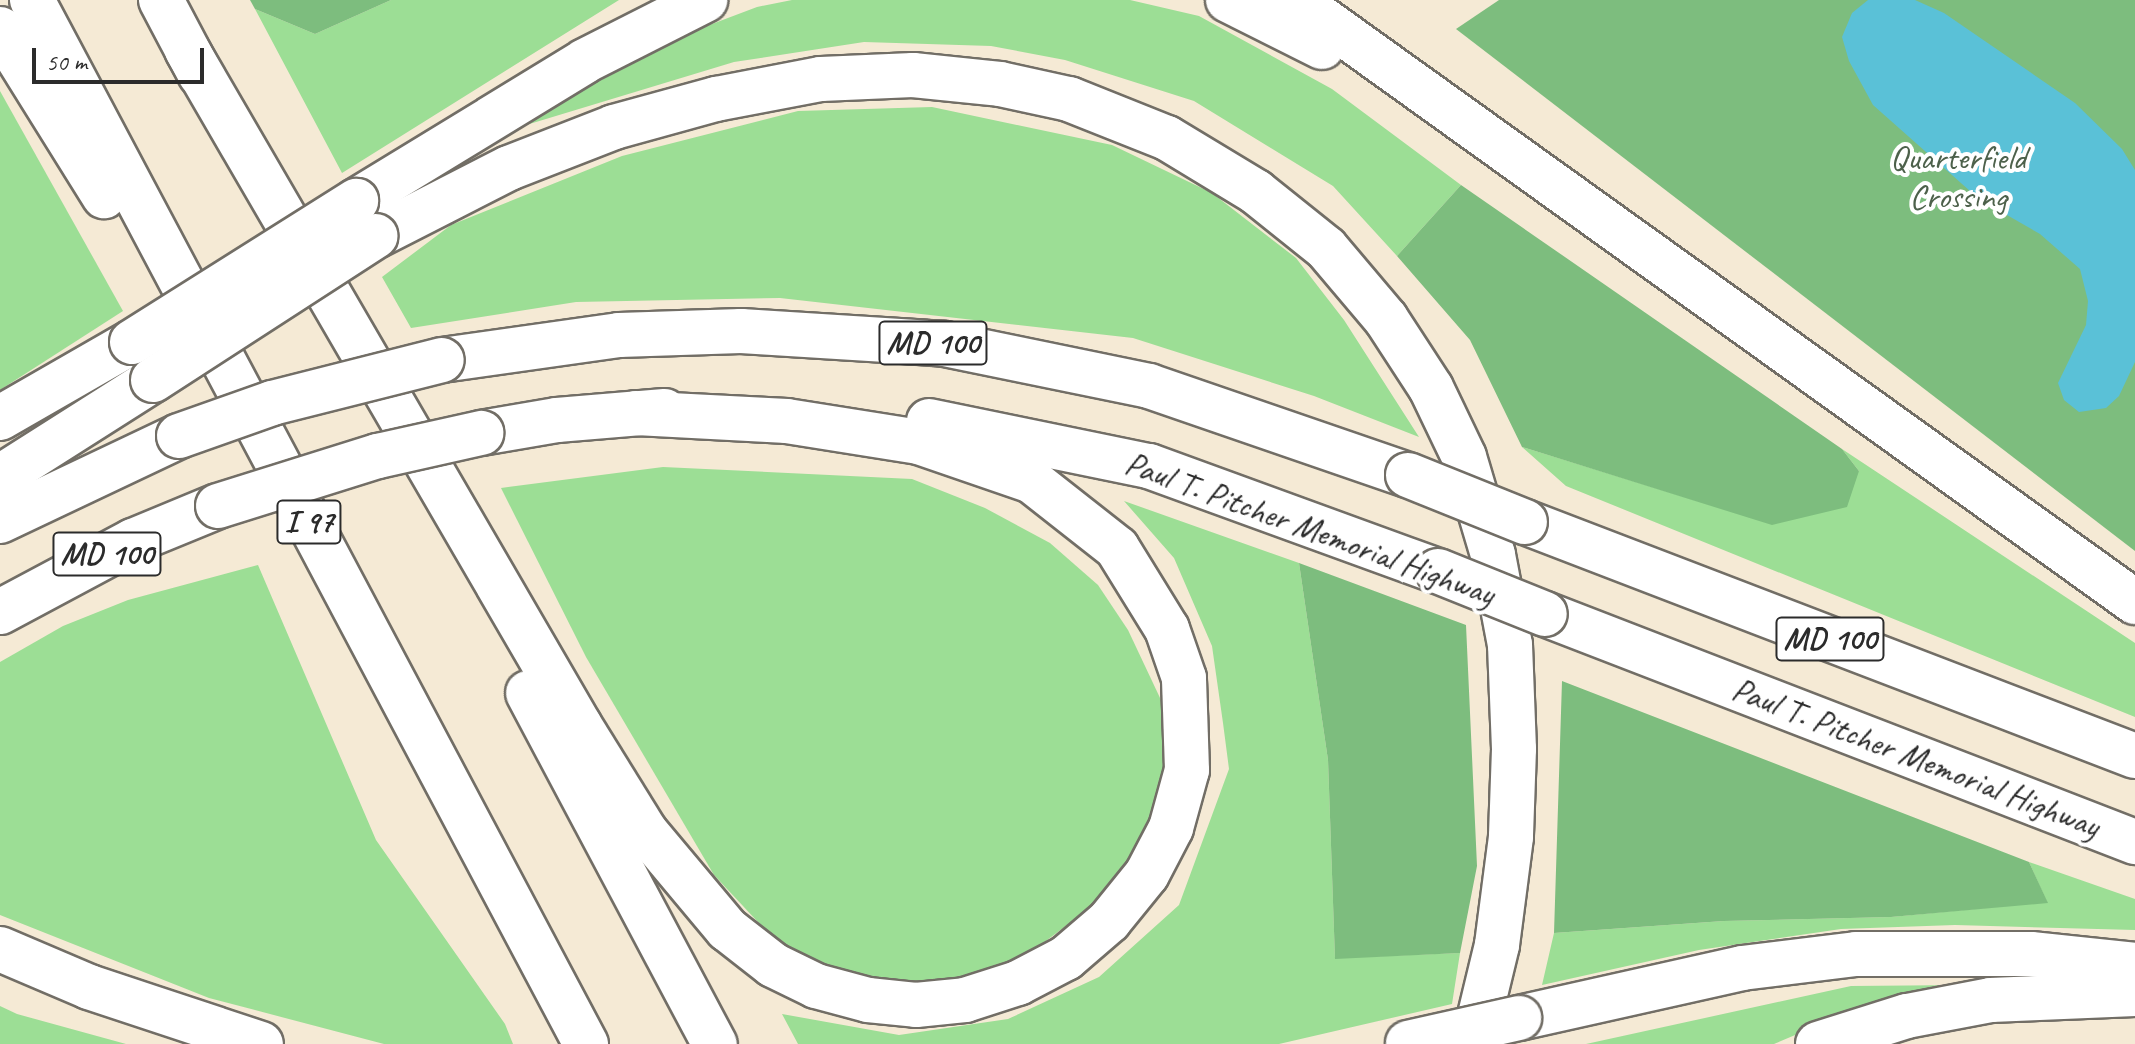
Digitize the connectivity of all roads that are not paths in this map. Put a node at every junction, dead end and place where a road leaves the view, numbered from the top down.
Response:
1 (32, 0) edge
2 (161, 0) edge
3 (705, 0) edge
4 (1228, 0) edge
5 (1296, 0) edge
6 (0, 29) edge
7 (187, 50) junction
8 (366, 218) junction
9 (1611, 231) junction
10 (636, 413) junction
11 (0, 418) edge
12 (0, 477) edge
13 (0, 521) edge
14 (2135, 602) edge
15 (0, 612) edge
16 (395, 683) junction
17 (2135, 756) edge
18 (2135, 842) edge
19 (0, 949) edge
20 (2135, 965) edge
21 (2135, 994) edge
22 (261, 1044) edge
23 (586, 1044) edge
24 (715, 1044) edge
25 (1407, 1044) edge
26 (1473, 1044) edge
27 (1818, 1044) edge

1 - 16 highway, I 97
2 - 7 highway
3 - 8 highway
4 - 9 highway
5 - 9 highway
6 - 16 highway
7 - 10 highway
7 - 24 highway
8 - 11 highway, bridge
8 - 12 highway, bridge
8 - 26 highway
9 - 14 highway
10 - 15 highway, Paul T. Pitcher Memorial Highway / MD 100, bridge
10 - 18 highway, Paul T. Pitcher Memorial Highway / MD 100, bridge
13 - 17 highway, MD 100, bridge
16 - 23 highway, I 97
19 - 22 highway
20 - 25 highway, bridge
21 - 27 highway

